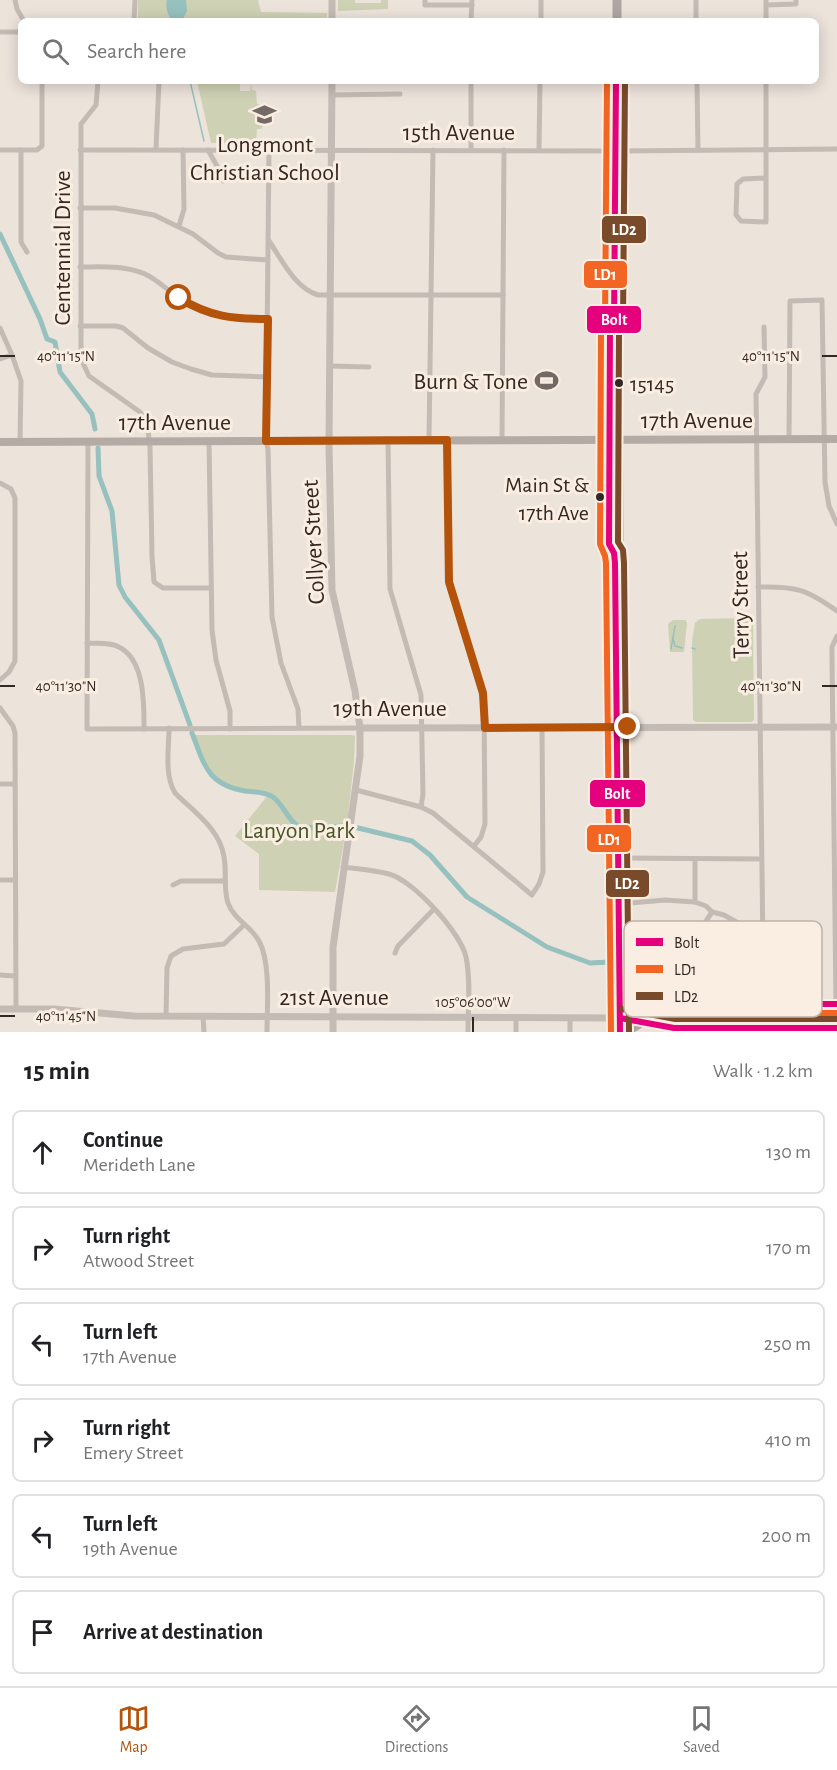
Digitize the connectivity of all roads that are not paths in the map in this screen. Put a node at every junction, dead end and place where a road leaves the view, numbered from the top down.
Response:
1 (15, 0) edge
2 (135, 0) edge
3 (332, 0) edge
4 (425, 0) edge
5 (541, 0) edge
6 (617, 0) edge
7 (696, 0) edge
8 (796, 0) edge
9 (472, 3) edge
10 (766, 3) edge
11 (22, 18) edge
12 (134, 18) edge
13 (332, 18) edge
14 (471, 18) edge
15 (541, 18) edge
16 (617, 18) edge
17 (696, 18) edge
18 (0, 32) edge
19 (18, 32) edge
20 (42, 84) edge
21 (98, 84) edge
22 (159, 84) edge
23 (332, 84) edge
24 (471, 84) edge
25 (540, 84) edge
26 (616, 84) edge
27 (697, 84) edge
28 (766, 84) edge
29 (400, 94) dead end
30 (332, 95) junction
31 (156, 149) junction
32 (837, 149) edge
33 (0, 150) edge
34 (21, 150) junction
35 (80, 150) junction
36 (183, 150) junction
37 (208, 150) junction
38 (269, 150) junction
39 (331, 150) junction
40 (433, 150) junction
41 (471, 150) junction
42 (504, 150) junction
43 (539, 150) junction
44 (698, 150) junction
45 (766, 150) junction
46 (616, 151) junction
47 (766, 178) junction
48 (223, 181) dead end
49 (80, 208) junction
50 (179, 226) junction
51 (268, 240) junction
52 (27, 252) dead end
53 (268, 260) junction
54 (80, 267) junction
55 (432, 294) junction
56 (330, 295) junction
57 (503, 295) junction
58 (268, 319) junction
59 (80, 327) junction
60 (764, 327) dead end
61 (0, 328) edge
62 (12, 355) junction
63 (0, 359) edge
64 (330, 366) junction
65 (369, 367) dead end
66 (267, 377) junction
67 (756, 439) junction
68 (789, 439) junction
69 (825, 439) junction
70 (837, 439) edge
71 (429, 440) junction
72 (447, 440) junction
73 (502, 440) junction
74 (613, 440) junction
75 (209, 441) junction
76 (266, 441) junction
77 (329, 441) junction
78 (388, 441) junction
79 (0, 442) edge
80 (20, 442) junction
81 (88, 442) junction
82 (150, 442) junction
83 (0, 483) edge
84 (837, 524) edge
85 (758, 587) junction
86 (211, 588) junction
87 (837, 611) edge
88 (837, 636) edge
89 (87, 643) junction
90 (0, 680) edge
91 (0, 708) edge
92 (617, 727) junction
93 (760, 727) junction
94 (835, 727) edge
95 (169, 728) junction
96 (299, 728) junction
97 (360, 728) junction
98 (422, 728) junction
99 (485, 728) junction
100 (542, 728) junction
101 (144, 729) junction
102 (230, 729) junction
103 (0, 784) edge
104 (15, 784) junction
105 (835, 786) edge
106 (356, 790) junction
107 (421, 807) junction
108 (836, 840) edge
109 (474, 846) junction
110 (618, 858) junction
111 (695, 859) junction
112 (761, 860) junction
113 (343, 867) junction
114 (0, 880) edge
115 (15, 880) junction
116 (225, 881) junction
117 (173, 885) dead end
118 (836, 895) edge
119 (695, 902) junction
120 (619, 904) junction
121 (434, 909) junction
122 (712, 912) junction
123 (706, 921) edge
124 (734, 921) edge
125 (762, 921) edge
126 (619, 923) junction
127 (624, 924) edge
128 (244, 925) junction
129 (836, 950) edge
130 (395, 953) dead end
131 (0, 975) edge
132 (15, 976) junction
133 (620, 1002) junction
134 (624, 1004) edge
135 (837, 1004) edge
136 (822, 1005) edge
137 (0, 1009) edge
138 (16, 1009) junction
139 (166, 1016) junction
140 (204, 1016) junction
141 (267, 1016) junction
142 (332, 1017) junction
143 (468, 1017) junction
144 (516, 1017) junction
145 (570, 1017) junction
146 (629, 1017) edge
147 (645, 1017) edge
148 (651, 1017) edge
149 (704, 1017) edge
150 (764, 1017) edge
151 (620, 1018) junction
152 (704, 1024) junction
153 (764, 1024) junction
154 (837, 1028) edge
155 (204, 1032) edge
156 (267, 1032) edge
157 (333, 1032) edge
158 (468, 1032) edge
159 (516, 1032) edge
160 (570, 1032) edge
161 (620, 1032) edge
162 (626, 1032) edge

1 - 11 street
2 - 12 street
3 - 13 street
4 - 9 street
5 - 15 street
6 - 16 highway
7 - 17 street
8 - 10 street
9 - 14 street
18 - 19 street
20 - 34 street
21 - 35 street, Centennial Drive
22 - 31 street
23 - 30 street, Collyer Street
24 - 41 street
25 - 43 street
26 - 46 highway
27 - 44 street
28 - 45 street
29 - 30 street
30 - 39 street, Collyer Street
31 - 35 street, 15th Avenue
31 - 36 street, 15th Avenue
32 - 45 street, 15th Avenue
33 - 34 street
34 - 52 street
35 - 49 street, Centennial Drive
36 - 37 street, 15th Avenue
36 - 50 street
37 - 38 street, 15th Avenue
37 - 48 street
38 - 39 street, 15th Avenue
38 - 51 street
39 - 40 street, 15th Avenue
39 - 56 street, Collyer Street
40 - 41 street, 15th Avenue
40 - 55 street
41 - 42 street, 15th Avenue
42 - 43 street, 15th Avenue
42 - 57 street
43 - 46 street, 15th Avenue
44 - 45 street, 15th Avenue
44 - 46 street, 15th Avenue
45 - 47 street
46 - 74 highway
47 - 47 street
49 - 50 street
49 - 54 street, Centennial Drive
50 - 53 street
51 - 53 street
51 - 56 street
53 - 58 street
54 - 58 street
54 - 59 street, Centennial Drive
55 - 56 street
55 - 57 street
55 - 71 street
56 - 64 street, Collyer Street
57 - 73 street
58 - 66 street
59 - 66 street
59 - 82 street, Centennial Drive
60 - 67 street, Terry Street
61 - 62 street
62 - 63 street
62 - 80 street
64 - 65 street
64 - 77 street, Collyer Street
66 - 76 street
67 - 68 main road, 17th Avenue
67 - 74 main road, 17th Avenue
67 - 85 street, Terry Street
68 - 69 main road, 17th Avenue
68 - 69 street
69 - 70 main road, 17th Avenue
69 - 84 street
71 - 72 main road, 17th Avenue
71 - 78 main road, 17th Avenue
72 - 73 main road, 17th Avenue
72 - 99 street
73 - 74 main road, 17th Avenue
74 - 92 highway
75 - 76 main road, 17th Avenue
75 - 82 main road, 17th Avenue
75 - 86 street
76 - 77 main road, 17th Avenue
76 - 96 street
77 - 78 main road, 17th Avenue
77 - 97 street, Collyer Street
78 - 98 street
79 - 80 main road, 17th Avenue
80 - 81 main road, 17th Avenue
81 - 82 main road, 17th Avenue
81 - 89 street
82 - 86 street, Centennial Drive
83 - 90 street
85 - 87 street
85 - 93 street, Terry Street
86 - 102 street
88 - 94 street
89 - 101 street
89 - 101 street, 19th Avenue
91 - 104 street
92 - 93 street, 19th Avenue
92 - 100 street, 19th Avenue
92 - 110 highway
93 - 94 street, 19th Avenue
93 - 112 street, Terry Street
94 - 105 street
95 - 101 street, 19th Avenue
95 - 102 street, 19th Avenue
95 - 116 street
96 - 97 street, 19th Avenue
96 - 102 street, 19th Avenue
97 - 98 street, 19th Avenue
97 - 106 street, Collyer Street
98 - 99 street, 19th Avenue
98 - 107 street
99 - 100 street, 19th Avenue
99 - 109 street
100 - 109 street
103 - 104 street
104 - 115 street
105 - 108 street
106 - 107 street
106 - 113 street, Collyer Street
107 - 109 street
108 - 118 street
110 - 111 street
110 - 120 highway
111 - 112 street
111 - 119 street
112 - 125 street, Terry Street
113 - 121 street
113 - 142 street, Collyer Street
114 - 115 street
115 - 132 street
116 - 117 street
116 - 128 street
118 - 129 street
119 - 120 street
119 - 122 street
120 - 126 highway
121 - 130 street
121 - 143 street
122 - 123 street
122 - 124 street
126 - 127 street
126 - 133 highway
128 - 139 street
128 - 141 street
129 - 135 street
131 - 132 street
132 - 138 street
133 - 134 highway
133 - 151 highway
135 - 136 street, 21st Avenue
137 - 138 street, 21st Avenue
138 - 139 street, 21st Avenue
139 - 140 street, 21st Avenue
140 - 141 street, 21st Avenue
140 - 155 street
141 - 142 street, 21st Avenue
141 - 156 street
142 - 143 street, 21st Avenue
142 - 157 street, Collyer Street
143 - 144 street, 21st Avenue
143 - 158 street
144 - 145 street, 21st Avenue
144 - 159 street
145 - 151 street, 21st Avenue
145 - 160 street
146 - 151 street, 21st Avenue
147 - 162 highway
148 - 152 street, 21st Avenue
149 - 152 street
150 - 153 street, Terry Street
151 - 161 highway
152 - 153 street, 21st Avenue
153 - 154 street, 21st Avenue

